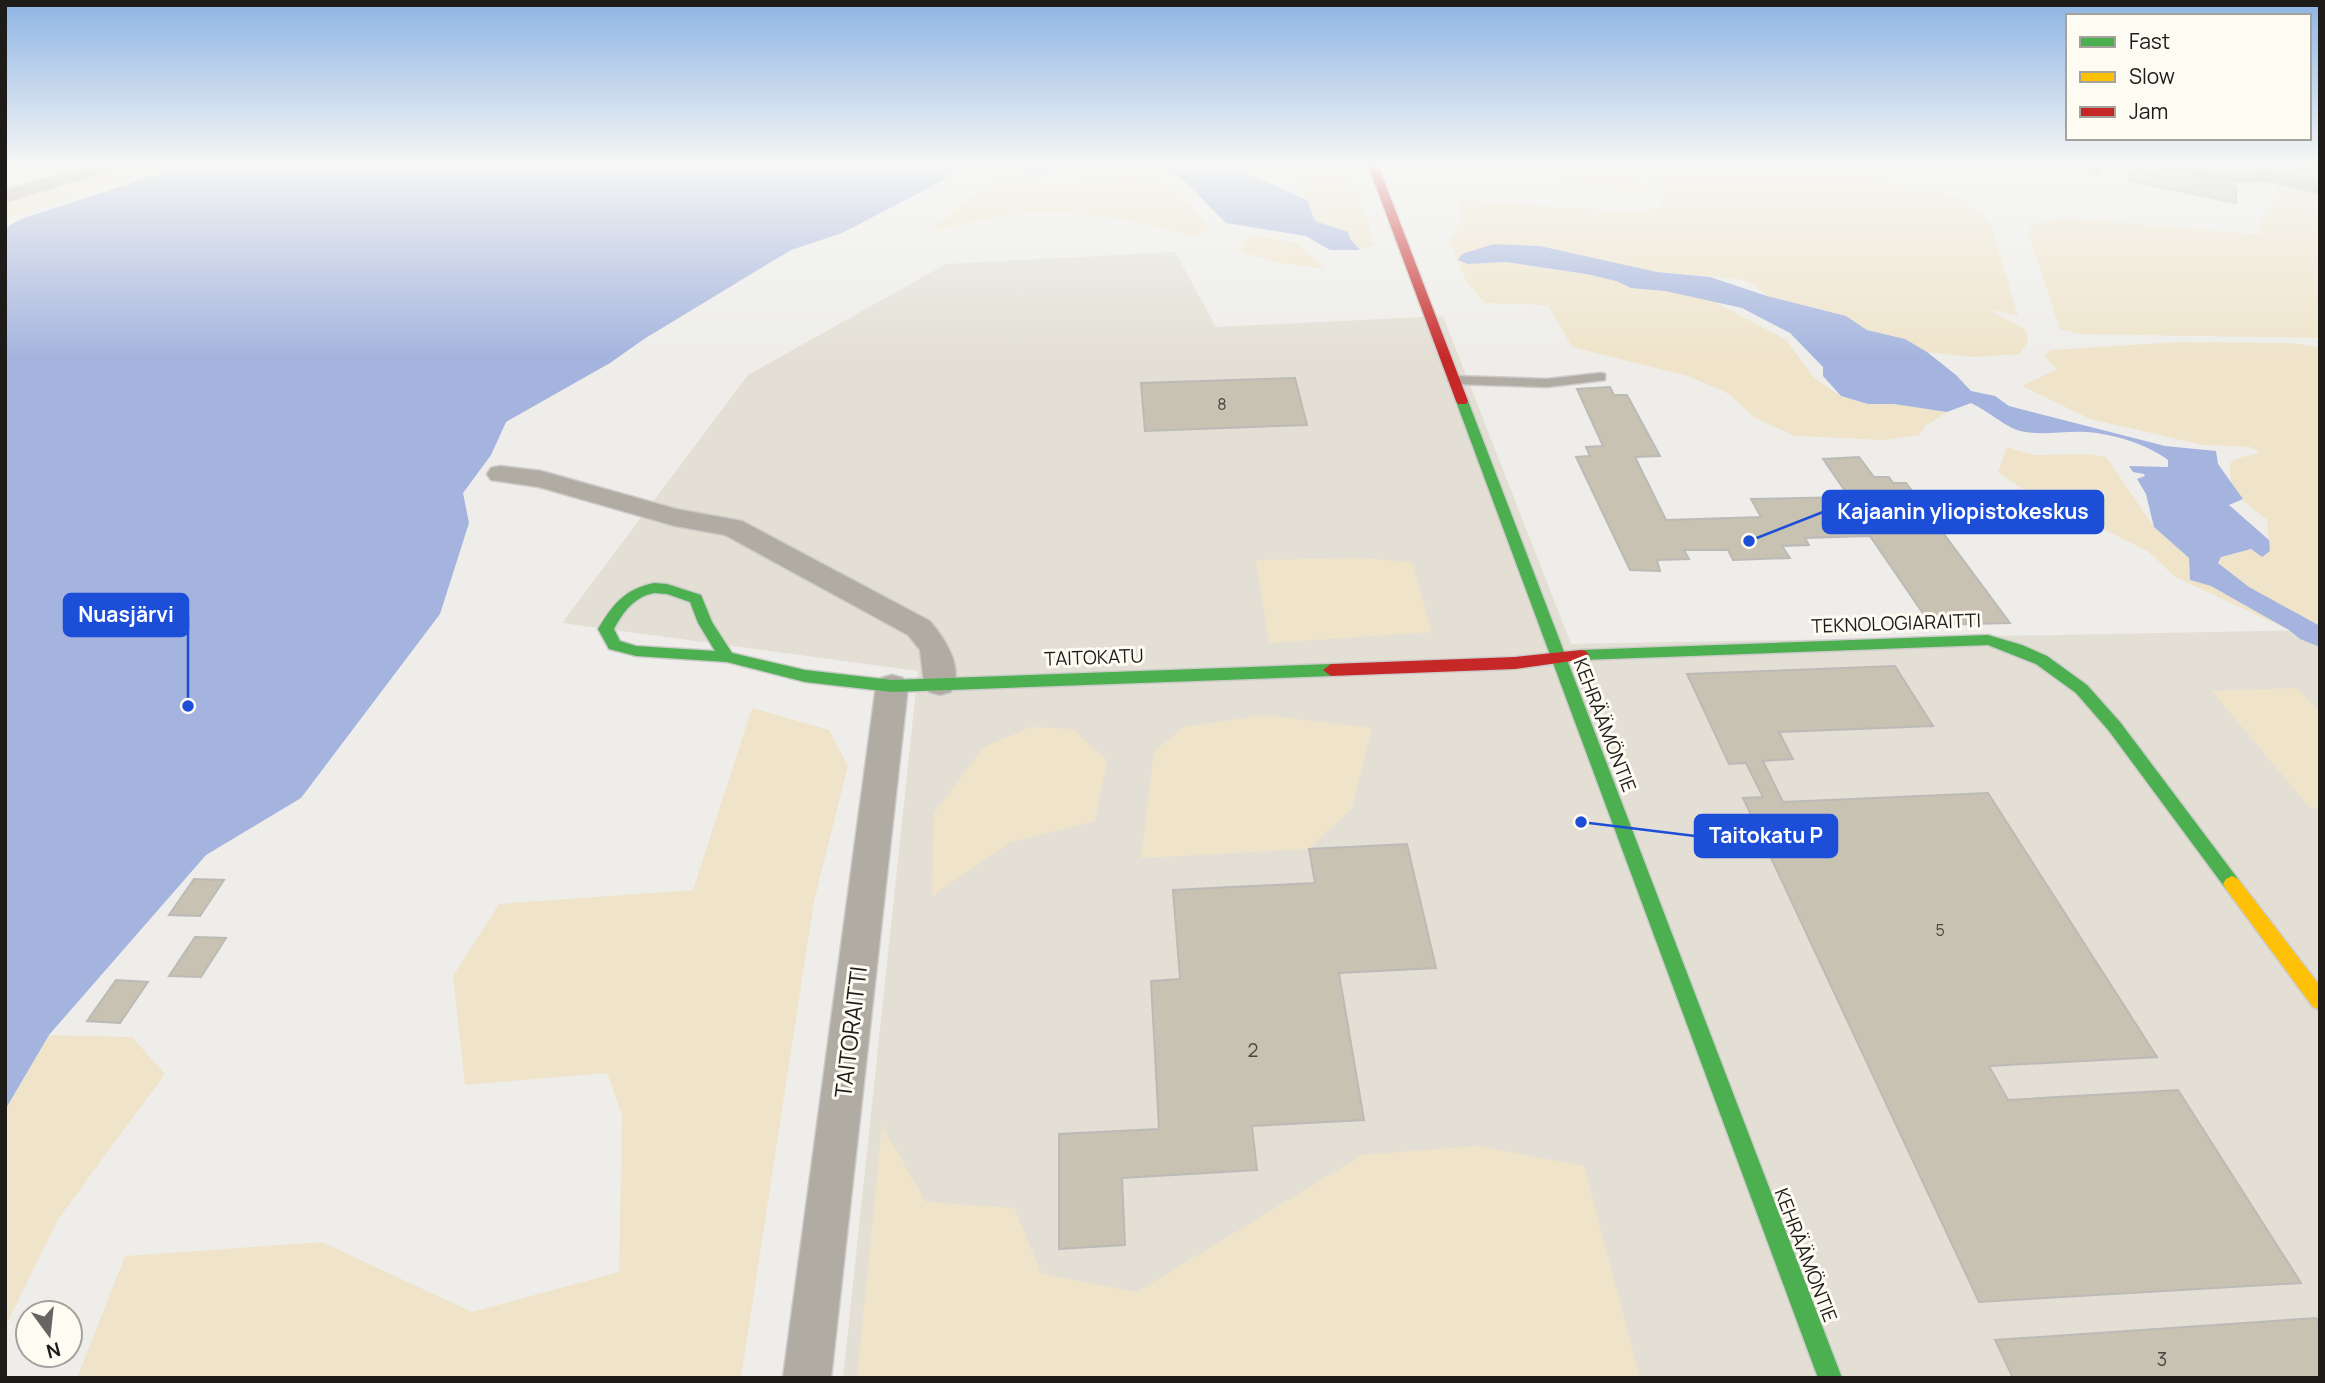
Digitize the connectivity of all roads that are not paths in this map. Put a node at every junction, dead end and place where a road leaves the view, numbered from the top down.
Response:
1 (1397, 230) edge
2 (1601, 377) dead end
3 (1453, 380) junction
4 (500, 474) dead end
5 (1556, 656) junction
6 (727, 657) junction
7 (940, 684) junction
8 (892, 686) junction
9 (2320, 1002) edge
10 (807, 1378) edge
11 (1830, 1378) edge

1 - 3 street, KEHRÄÄMÖNTIE
2 - 3 lane
3 - 5 street, KEHRÄÄMÖNTIE
4 - 7 street
5 - 7 street, TAITOKATU
5 - 9 street, TEKNOLOGIARAITTI
5 - 11 street, KEHRÄÄMÖNTIE
6 - 6 street, TAITOKATU
6 - 8 street, TAITOKATU
7 - 8 street, TAITOKATU
8 - 10 street, TAITORAITTI

